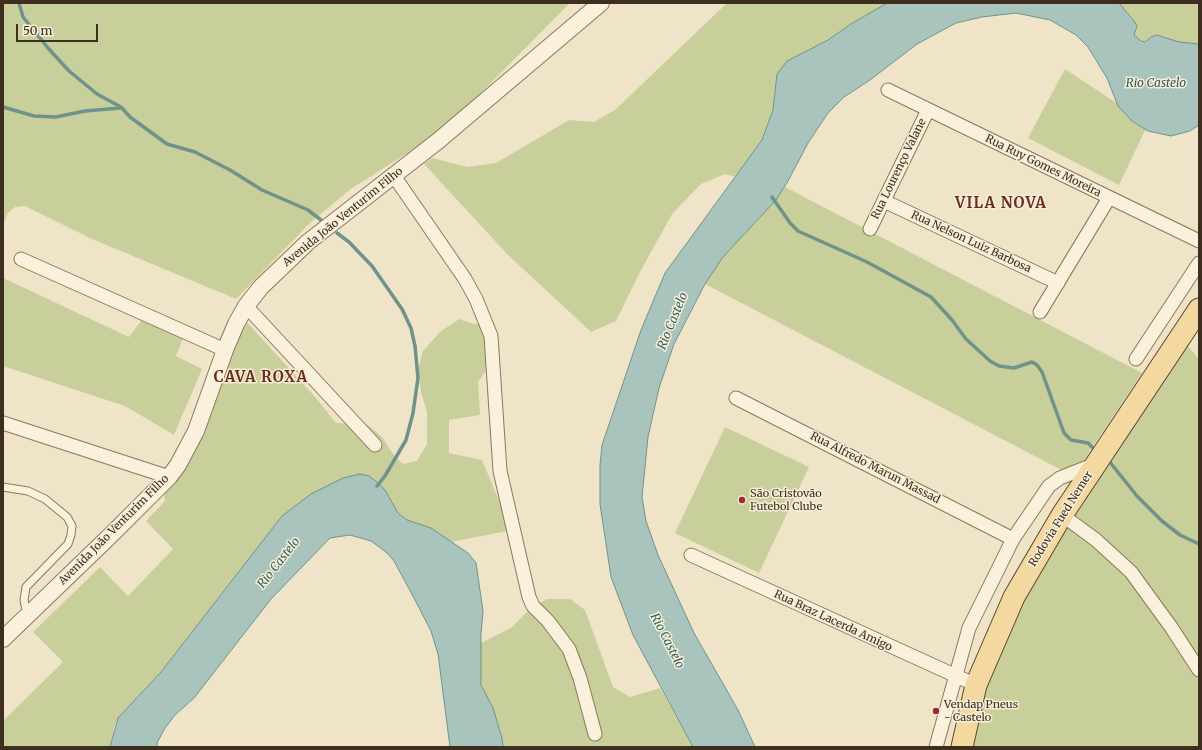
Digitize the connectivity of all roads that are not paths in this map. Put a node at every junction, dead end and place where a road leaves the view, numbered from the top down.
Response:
1 (601, 3) edge
2 (888, 90) dead end
3 (928, 110) junction
4 (394, 176) junction
5 (1109, 198) junction
6 (884, 200) junction
7 (870, 229) dead end
8 (1199, 241) edge
9 (21, 259) dead end
10 (1199, 263) edge
11 (1058, 283) junction
12 (246, 306) junction
13 (1199, 309) edge
14 (1040, 312) dead end
15 (225, 350) junction
16 (1136, 359) dead end
17 (736, 398) dead end
18 (3, 423) edge
19 (375, 445) dead end
20 (1095, 464) junction
21 (169, 478) junction
22 (3, 487) edge
23 (1062, 516) junction
24 (1013, 539) junction
25 (691, 555) dead end
26 (27, 615) junction
27 (3, 639) edge
28 (1199, 670) edge
29 (955, 678) junction
30 (976, 685) junction
31 (595, 734) dead end
32 (936, 747) edge
33 (962, 747) edge

1 - 4 street, Avenida João Venturim Filho
2 - 3 street, Rua Ruy Gomes Moreira
3 - 5 street, Rua Ruy Gomes Moreira
3 - 6 street, Rua Lourenço Valane
4 - 12 street, Avenida João Venturim Filho
4 - 31 street
5 - 8 street, Rua Ruy Gomes Moreira
5 - 11 street
6 - 7 street, Rua Lourenço Valane
6 - 11 street, Rua Nelson Luiz Barbosa
9 - 15 street
10 - 16 street
11 - 14 street
12 - 15 street, Avenida João Venturim Filho
12 - 19 street
13 - 20 main road, Rodovia Fued Nemer
15 - 21 street, Avenida João Venturim Filho
17 - 24 street, Rua Alfredo Marun Massad
18 - 21 street
20 - 23 main road, Rodovia Fued Nemer
20 - 24 street
21 - 26 street, Avenida João Venturim Filho
22 - 26 lane
23 - 28 street
23 - 30 main road, Rodovia Fued Nemer
24 - 29 street
25 - 29 street, Rua Braz Lacerda Amigo
26 - 27 street, Avenida João Venturim Filho
29 - 30 street, Rua Braz Lacerda Amigo
29 - 32 street
30 - 33 main road, Rodovia Fued Nemer

